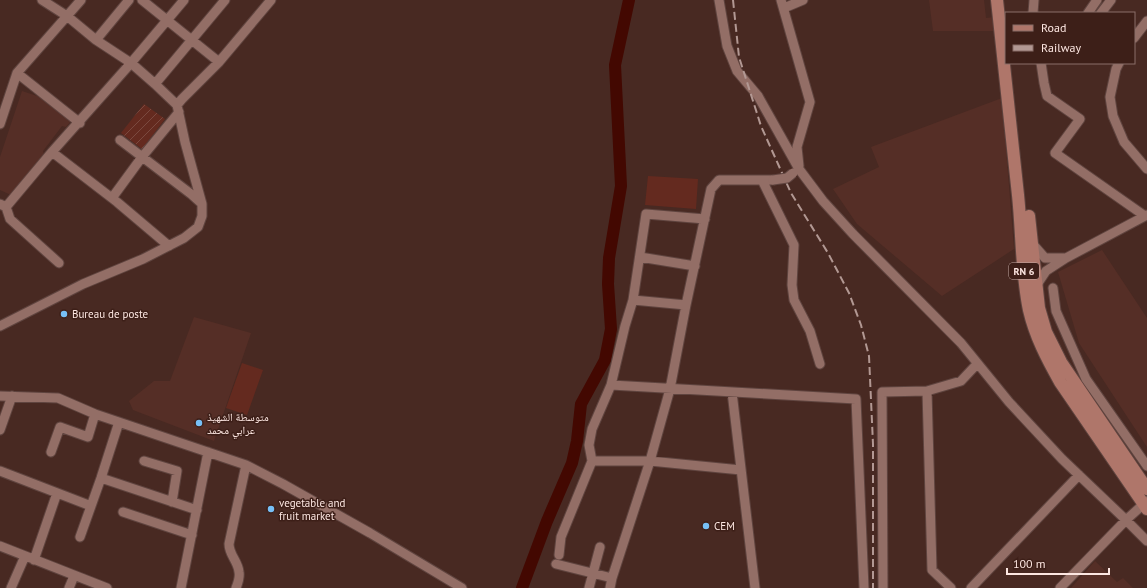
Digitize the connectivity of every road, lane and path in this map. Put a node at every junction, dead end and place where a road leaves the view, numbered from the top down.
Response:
1 (42, 0) edge
2 (81, 0) edge
3 (129, 0) edge
4 (142, 0) edge
5 (184, 0) edge
6 (225, 0) edge
7 (271, 0) edge
8 (719, 0) edge
9 (803, 0) edge
10 (997, 0) edge
11 (1006, 0) edge
12 (1034, 0) edge
13 (1097, 0) edge
14 (1111, 0) edge
15 (783, 4) edge
16 (1007, 12) edge
17 (1033, 12) edge
18 (1089, 12) edge
19 (1102, 12) edge
20 (67, 16) junction
21 (167, 20) junction
22 (1147, 21) edge
23 (1135, 37) edge
24 (96, 40) junction
25 (192, 40) junction
26 (219, 62) junction
27 (131, 63) junction
28 (1012, 64) edge
29 (1041, 64) edge
30 (1118, 64) edge
31 (17, 73) junction
32 (155, 84) junction
33 (178, 108) junction
34 (80, 123) junction
35 (0, 124) edge
36 (120, 140) dead end
37 (52, 152) junction
38 (142, 157) junction
39 (1147, 168) edge
40 (796, 171) junction
41 (762, 180) junction
42 (112, 198) junction
43 (202, 204) junction
44 (3, 206) edge
45 (1146, 215) edge
46 (705, 219) junction
47 (169, 246) junction
48 (640, 257) junction
49 (1066, 258) junction
50 (59, 262) dead end
51 (1036, 264) junction
52 (695, 266) junction
53 (1053, 288) dead end
54 (633, 300) junction
55 (686, 305) junction
56 (0, 326) edge
57 (820, 364) dead end
58 (978, 364) junction
59 (611, 385) junction
60 (670, 389) junction
61 (928, 391) junction
62 (732, 392) junction
63 (0, 396) edge
64 (12, 396) junction
65 (95, 414) junction
66 (119, 422) junction
67 (0, 430) edge
68 (51, 452) dead end
69 (208, 452) junction
70 (144, 461) dead end
71 (592, 461) junction
72 (650, 461) junction
73 (246, 466) junction
74 (1147, 466) edge
75 (741, 470) junction
76 (0, 471) edge
77 (1078, 475) junction
78 (101, 478) junction
79 (1147, 489) edge
80 (57, 493) junction
81 (172, 502) junction
82 (1146, 505) edge
83 (92, 506) junction
84 (197, 510) junction
85 (123, 512) dead end
86 (1126, 520) junction
87 (192, 535) junction
88 (80, 537) dead end
89 (1147, 541) edge
90 (0, 546) edge
91 (600, 547) dead end
92 (25, 556) junction
93 (34, 560) junction
94 (593, 574) junction
95 (74, 576) junction
96 (612, 578) junction
97 (11, 588) edge
98 (69, 588) edge
99 (107, 588) edge
100 (181, 588) edge
101 (236, 588) edge
102 (462, 588) edge
103 (589, 588) edge
104 (610, 588) edge
105 (755, 588) edge
106 (864, 588) edge
107 (884, 588) edge
108 (951, 588) edge
109 (971, 588) edge
110 (1060, 588) edge

1 - 20 street
2 - 20 street
3 - 24 street
4 - 21 street
5 - 21 street
6 - 25 street
7 - 26 street
8 - 40 street
9 - 15 street
10 - 51 main road, RN 6
11 - 16 main road
12 - 17 street
13 - 18 street
14 - 19 street
15 - 40 street
20 - 24 street
20 - 31 street
21 - 25 street
21 - 27 street
22 - 23 street
24 - 27 street
25 - 26 street
25 - 32 street
26 - 33 street
27 - 32 street
27 - 34 street
28 - 51 main road, RN 6
29 - 45 street
30 - 39 street
31 - 34 street
31 - 35 street
32 - 33 street
33 - 38 street
33 - 43 street
34 - 37 street
36 - 38 street
37 - 42 street
37 - 44 street
38 - 42 street
38 - 43 street
40 - 41 street, bridge
40 - 58 street
41 - 46 street
41 - 57 street
42 - 47 street
43 - 47 street
44 - 50 street
45 - 49 street
46 - 48 street
46 - 52 street
47 - 56 street
48 - 52 street
48 - 54 street
49 - 51 street
49 - 51 street
51 - 79 main road, RN 6
51 - 82 main road, RN 6
52 - 55 street
53 - 74 street
54 - 55 street
54 - 59 street
55 - 60 street
58 - 61 street
58 - 77 street
59 - 60 street
59 - 71 street
60 - 62 street
60 - 72 street
61 - 107 street
61 - 108 street
62 - 75 street
62 - 106 street
63 - 64 street
64 - 65 street
64 - 67 street
65 - 66 street
65 - 68 street
66 - 69 street
66 - 78 street
69 - 73 street
69 - 84 street
70 - 81 street
71 - 72 street
71 - 94 street
72 - 75 street
72 - 96 street
73 - 101 street
73 - 102 street
75 - 105 street
76 - 80 street
77 - 86 street
77 - 109 street
78 - 81 street
78 - 83 street
80 - 83 street
80 - 93 street
81 - 84 street
82 - 86 street
83 - 88 street
84 - 87 street
85 - 87 street
86 - 89 street
86 - 110 street
87 - 100 street
90 - 92 street
91 - 94 street
92 - 93 street
92 - 97 street
93 - 95 street
94 - 96 street
94 - 103 street
95 - 98 street
95 - 99 street
96 - 104 street

